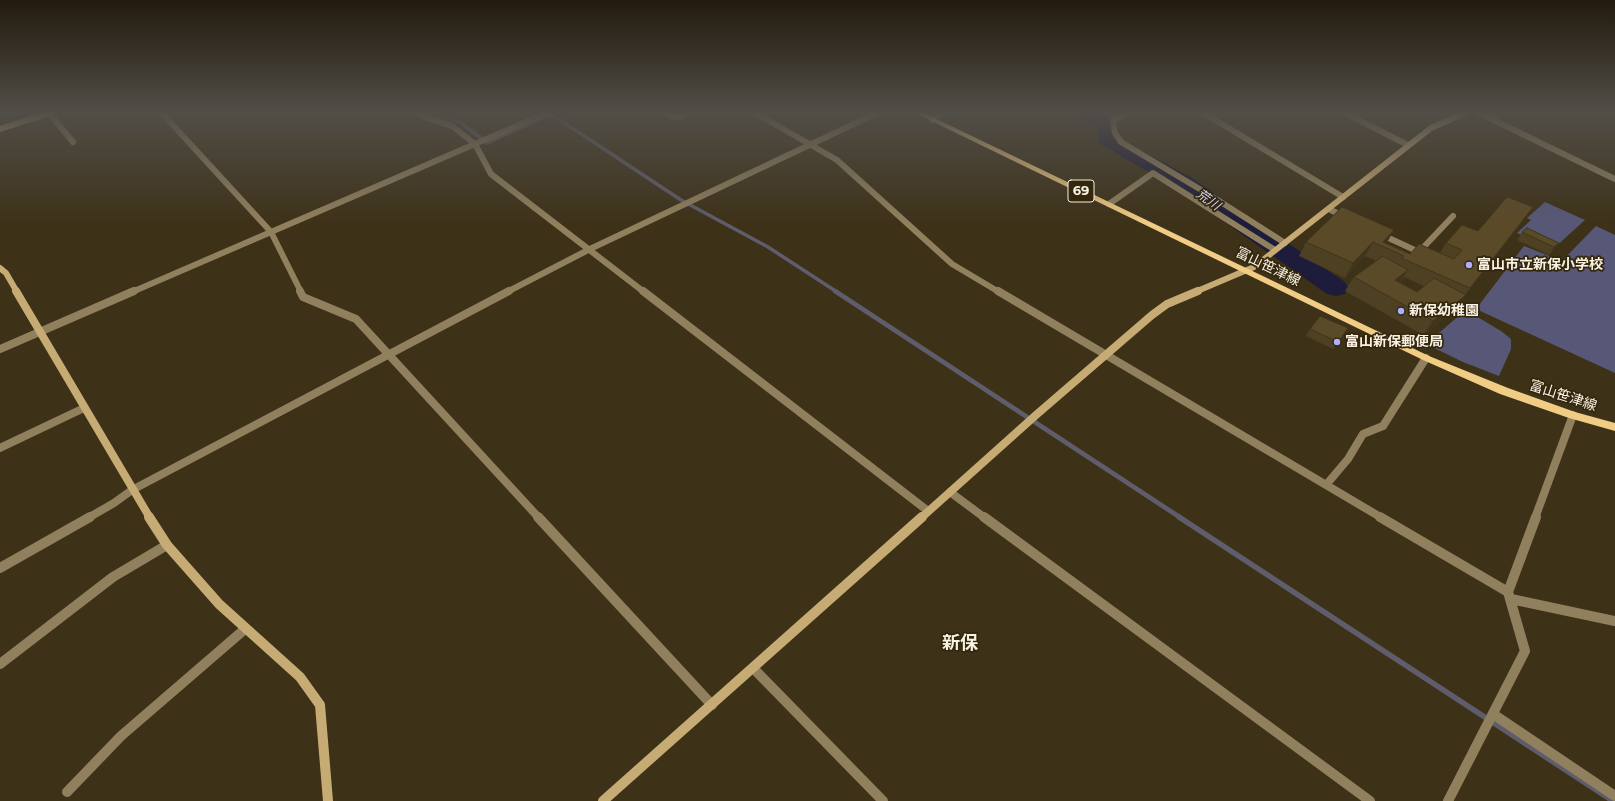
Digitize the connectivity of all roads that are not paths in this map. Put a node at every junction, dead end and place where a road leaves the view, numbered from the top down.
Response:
1 (195, 149) edge
2 (462, 149) edge
3 (484, 149) edge
4 (803, 149) edge
5 (819, 149) edge
6 (994, 149) edge
7 (1133, 149) edge
8 (1264, 149) edge
9 (1403, 149) edge
10 (1554, 149) edge
11 (1615, 179) edge
12 (1344, 197) junction
13 (1109, 204) junction
14 (1329, 209) junction
15 (1453, 216) dead end
16 (1356, 222) edge
17 (1370, 229) edge
18 (271, 232) junction
19 (1284, 243) junction
20 (590, 249) junction
21 (1275, 250) junction
22 (0, 268) edge
23 (1244, 272) junction
24 (40, 331) junction
25 (0, 349) edge
26 (387, 354) junction
27 (1105, 355) junction
28 (1426, 358) junction
29 (84, 408) junction
30 (1573, 415) junction
31 (1615, 427) edge
32 (0, 448) edge
33 (1326, 485) junction
34 (132, 490) junction
35 (950, 492) junction
36 (928, 511) junction
37 (167, 545) junction
38 (0, 568) edge
39 (1510, 595) junction
40 (1615, 621) edge
41 (245, 629) junction
42 (0, 664) edge
43 (753, 668) junction
44 (712, 705) junction
45 (1493, 714) junction
46 (67, 792) dead end
47 (1615, 796) edge
48 (328, 801) edge
49 (603, 801) edge
50 (883, 801) edge
51 (1370, 801) edge
52 (1448, 801) edge

1 - 18 street
2 - 18 street
3 - 20 street
4 - 20 street
5 - 27 street
6 - 13 main road, 富山笹津線 / 69
7 - 19 street
8 - 12 street
9 - 12 street
10 - 11 street
12 - 14 street
13 - 21 street
13 - 23 main road, 富山笹津線 / 69
14 - 16 street
14 - 19 street
15 - 17 street
18 - 24 street
18 - 26 street
19 - 21 street
20 - 26 street
20 - 36 street
21 - 23 street
22 - 24 street
23 - 27 street
23 - 28 main road, 富山笹津線 / 69
24 - 25 street
24 - 29 street
26 - 34 street
26 - 44 street
27 - 33 street
27 - 35 street
28 - 30 main road, 富山笹津線 / 69
28 - 33 street
29 - 32 street
29 - 34 street
30 - 31 main road, 富山笹津線 / 69
30 - 39 street
33 - 39 street
34 - 37 street
34 - 38 street
35 - 36 street
35 - 51 street
36 - 43 street
37 - 41 street
37 - 42 street
39 - 40 street
39 - 45 street
41 - 46 street
41 - 48 street
43 - 44 street
43 - 50 street
44 - 49 street
45 - 47 street
45 - 52 street

